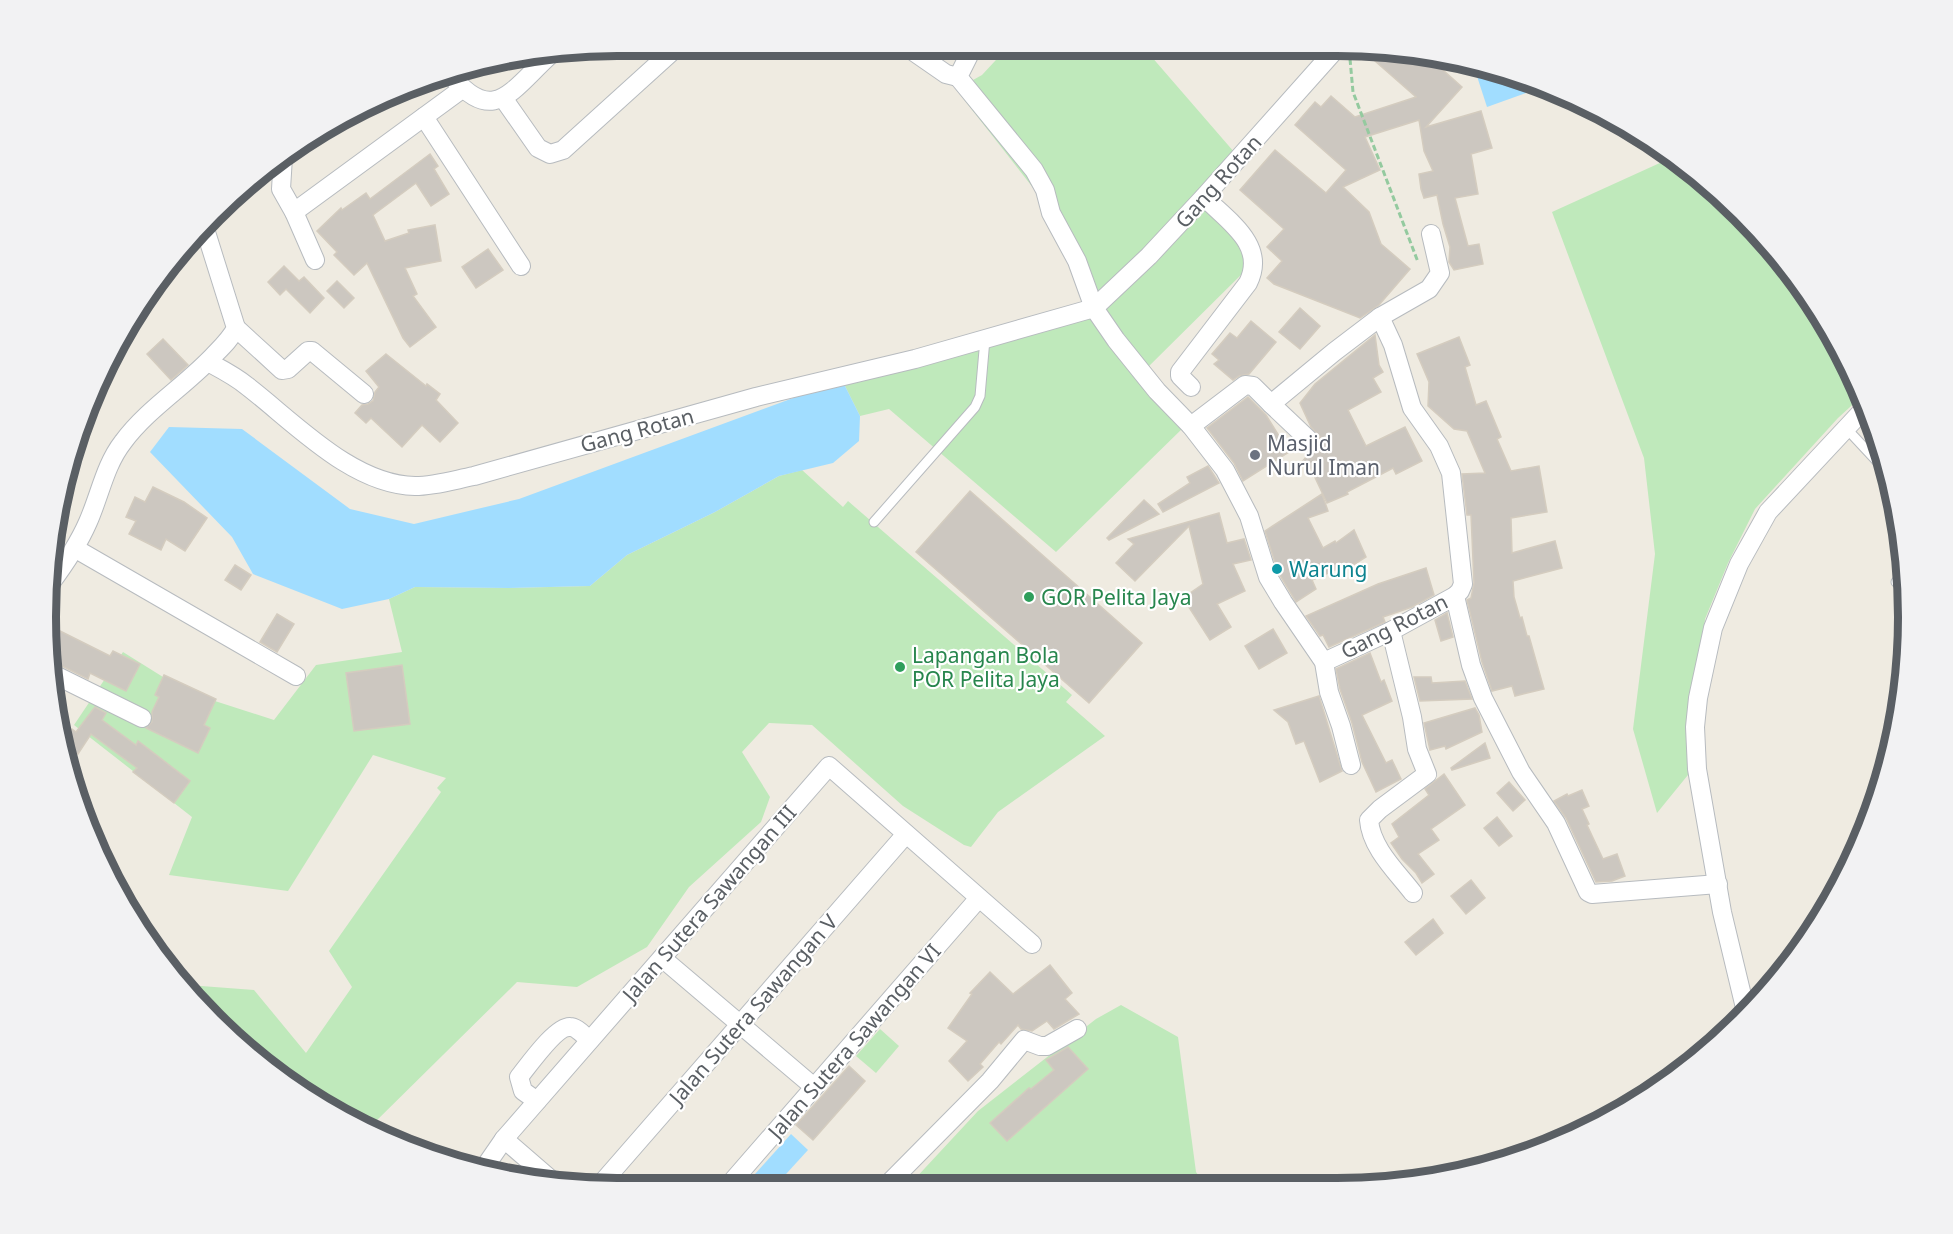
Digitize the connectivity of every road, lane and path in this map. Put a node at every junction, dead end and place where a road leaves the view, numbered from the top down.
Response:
1 (667, 56) edge
2 (920, 56) edge
3 (968, 56) edge
4 (1330, 56) edge
5 (1349, 56) edge
6 (545, 60) edge
7 (958, 77) junction
8 (455, 80) edge
9 (462, 89) junction
10 (503, 98) junction
11 (424, 117) junction
12 (282, 167) edge
13 (1204, 197) junction
14 (294, 212) junction
15 (207, 234) edge
16 (1431, 234) dead end
17 (315, 260) dead end
18 (1419, 265) dead end
19 (520, 266) dead end
20 (1094, 308) junction
21 (1380, 317) junction
22 (236, 328) junction
23 (985, 339) junction
24 (208, 362) junction
25 (1191, 387) dead end
26 (364, 394) dead end
27 (1271, 404) junction
28 (1859, 414) edge
29 (1191, 426) junction
30 (1846, 428) junction
31 (1309, 440) dead end
32 (1874, 458) edge
33 (874, 522) dead end
34 (76, 549) junction
35 (58, 574) edge
36 (1455, 596) junction
37 (1391, 631) junction
38 (1324, 662) junction
39 (296, 676) dead end
40 (59, 677) edge
41 (142, 718) dead end
42 (1351, 765) dead end
43 (906, 834) junction
44 (1718, 884) junction
45 (1413, 893) dead end
46 (979, 898) junction
47 (1032, 944) dead end
48 (662, 958) junction
49 (1744, 1002) edge
50 (740, 1024) junction
51 (1077, 1029) dead end
52 (590, 1040) junction
53 (814, 1087) junction
54 (537, 1101) junction
55 (504, 1139) junction
56 (487, 1163) edge
57 (544, 1174) edge
58 (606, 1178) edge
59 (736, 1178) edge
60 (894, 1178) edge

1 - 10 street
2 - 7 street
3 - 7 street
4 - 13 street, Gang Rotan
5 - 18 path
6 - 10 street
7 - 20 street
8 - 9 street
9 - 10 street
9 - 11 street
11 - 14 street
11 - 19 street
12 - 14 street
13 - 20 street, Gang Rotan
13 - 25 street
14 - 17 street
15 - 22 street
16 - 21 street
20 - 23 street, Gang Rotan
20 - 29 street, Gang Rotan
21 - 27 street
21 - 36 street, Gang Rotan
22 - 24 street
22 - 26 street
23 - 24 street, Gang Rotan
23 - 33 lane
24 - 34 street
27 - 29 street
27 - 31 street
28 - 30 street
29 - 38 street, Gang Rotan
30 - 32 lane
30 - 44 street
34 - 35 street
34 - 39 street
36 - 37 street, Gang Rotan
36 - 44 street
37 - 38 street, Gang Rotan
37 - 45 street
38 - 42 street, Gang Rotan
40 - 41 street
43 - 46 street
43 - 48 street, Jalan Sutera Sawangan III
43 - 50 street, Jalan Sutera Sawangan V
44 - 49 street
46 - 47 street
46 - 53 street, Jalan Sutera Sawangan VI
48 - 50 street
48 - 52 street, Jalan Sutera Sawangan III
50 - 53 street
50 - 58 street, Jalan Sutera Sawangan V
51 - 60 street
52 - 54 street, Jalan Sutera Sawangan III
52 - 54 street
53 - 59 street, Jalan Sutera Sawangan VI
54 - 55 street, Jalan Sutera Sawangan III
55 - 56 street, Jalan Sutera Sawangan III
55 - 57 street

